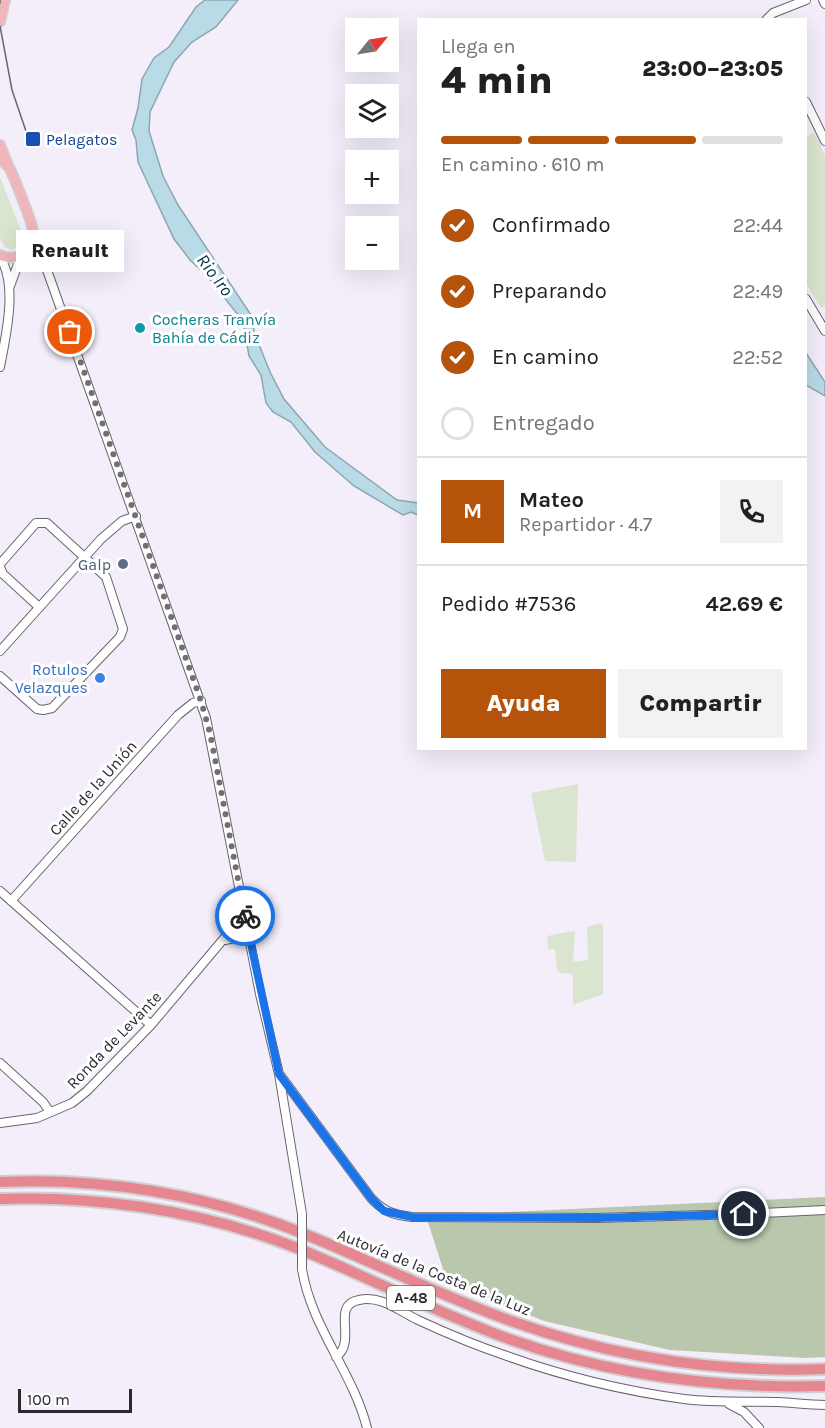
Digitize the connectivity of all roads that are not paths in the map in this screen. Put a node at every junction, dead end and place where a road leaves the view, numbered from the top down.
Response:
1 (5, 0) edge
2 (806, 0) edge
3 (768, 18) edge
4 (0, 22) edge
5 (807, 104) edge
6 (825, 141) edge
7 (0, 145) edge
8 (0, 159) edge
9 (10, 170) junction
10 (35, 234) junction
11 (23, 255) junction
12 (0, 256) edge
13 (48, 270) junction
14 (10, 285) junction
15 (807, 301) edge
16 (825, 331) edge
17 (0, 366) edge
18 (136, 516) junction
19 (84, 556) junction
20 (0, 565) edge
21 (39, 607) junction
22 (0, 651) edge
23 (0, 676) edge
24 (201, 701) junction
25 (0, 891) edge
26 (11, 900) junction
27 (246, 919) junction
28 (237, 923) junction
29 (249, 935) junction
30 (240, 937) junction
31 (225, 940) junction
32 (150, 1025) junction
33 (0, 1063) edge
34 (279, 1074) junction
35 (50, 1112) junction
36 (0, 1123) edge
37 (0, 1182) edge
38 (0, 1199) edge
39 (825, 1210) edge
40 (336, 1357) junction
41 (825, 1369) edge
42 (825, 1386) edge
43 (728, 1403) junction
44 (825, 1405) edge
45 (367, 1428) edge
46 (759, 1428) edge

1 - 4 main road
2 - 3 street
5 - 6 street
7 - 9 main road
8 - 9 main road
9 - 10 main road
10 - 11 main road
10 - 13 street
11 - 12 main road
11 - 13 street
11 - 14 street
12 - 14 street
13 - 18 street
14 - 17 street
15 - 16 street
18 - 19 street
18 - 24 street
19 - 20 street
19 - 21 street
19 - 23 street
20 - 21 street
21 - 22 street
24 - 26 street, Calle de la Unión
24 - 27 street
25 - 26 street
26 - 32 street
27 - 28 street
27 - 29 street
28 - 30 street
28 - 31 street, Ronda de Levante
29 - 30 street
29 - 34 street
30 - 31 street
31 - 32 street, Ronda de Levante
32 - 35 street, Ronda de Levante
33 - 35 street
34 - 39 street
34 - 40 street, bridge
35 - 36 street, Ronda de Levante
37 - 41 highway, Autovía de la Costa de la Luz / A-48
38 - 42 highway, Autovía de la Costa de la Luz / A-48
40 - 43 street
40 - 45 street
43 - 44 street
43 - 46 street

